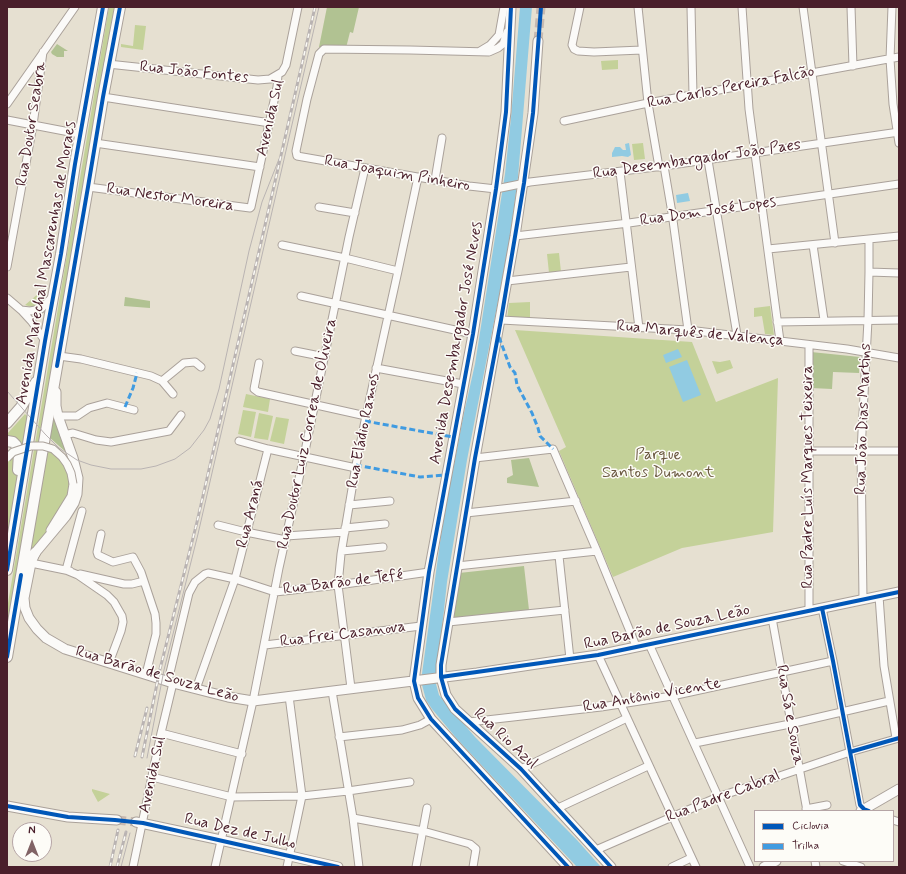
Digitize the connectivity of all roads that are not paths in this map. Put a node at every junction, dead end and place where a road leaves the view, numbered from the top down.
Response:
1 (75, 7) edge
2 (103, 7) edge
3 (120, 7) edge
4 (298, 7) edge
5 (580, 7) edge
6 (638, 7) edge
7 (691, 7) edge
8 (742, 7) edge
9 (803, 7) edge
10 (851, 7) edge
11 (892, 7) edge
12 (509, 8) edge
13 (895, 18) edge
14 (538, 41) tunnel mouth
15 (642, 50) junction
16 (43, 52) junction
17 (479, 52) junction
18 (899, 57) edge
19 (890, 59) junction
20 (108, 64) junction
21 (853, 66) junction
22 (813, 73) junction
23 (278, 75) junction
24 (746, 85) junction
25 (693, 95) junction
26 (103, 97) junction
27 (648, 103) junction
28 (7, 104) edge
29 (7, 120) edge
30 (564, 121) dead end
31 (270, 123) junction
32 (33, 125) junction
33 (898, 132) edge
34 (80, 134) junction
35 (442, 138) dead end
36 (95, 143) junction
37 (899, 143) edge
38 (822, 144) junction
39 (754, 153) junction
40 (299, 157) joint
41 (708, 160) junction
42 (662, 166) junction
43 (260, 167) junction
44 (365, 168) junction
45 (620, 172) junction
46 (418, 177) junction
47 (435, 180) junction
48 (522, 183) junction
49 (899, 184) edge
50 (88, 187) junction
51 (498, 189) junction
52 (828, 194) junction
53 (761, 204) junction
54 (251, 207) joint
55 (319, 207) dead end
56 (716, 211) junction
57 (355, 213) junction
58 (673, 217) junction
59 (626, 224) junction
60 (516, 236) junction
61 (899, 236) edge
62 (869, 240) junction
63 (835, 243) junction
64 (282, 245) dead end
65 (813, 245) junction
66 (768, 249) junction
67 (345, 258) junction
68 (7, 267) edge
69 (631, 267) junction
70 (398, 271) junction
71 (869, 272) junction
72 (899, 273) edge
73 (507, 280) junction
74 (54, 295) junction
75 (301, 296) dead end
76 (7, 298) edge
77 (336, 303) junction
78 (21, 310) junction
79 (388, 316) junction
80 (501, 320) junction
81 (824, 320) junction
82 (868, 320) junction
83 (899, 320) edge
84 (777, 322) junction
85 (639, 328) junction
86 (688, 330) junction
87 (473, 334) junction
88 (736, 335) junction
89 (45, 341) junction
90 (780, 341) junction
91 (809, 344) junction
92 (295, 351) dead end
93 (865, 352) junction
94 (59, 356) junction
95 (325, 357) junction
96 (899, 358) edge
97 (259, 363) dead end
98 (57, 366) junction
99 (201, 367) dead end
100 (376, 368) junction
101 (40, 375) junction
102 (162, 380) junction
103 (463, 384) junction
104 (173, 394) dead end
105 (315, 405) junction
106 (134, 410) dead end
107 (182, 415) dead end
108 (58, 416) junction
109 (366, 416) junction
110 (7, 423) edge
111 (64, 435) junction
112 (7, 441) edge
113 (239, 441) dead end
114 (268, 449) junction
115 (809, 451) junction
116 (861, 451) junction
117 (899, 451) edge
118 (304, 456) junction
119 (7, 458) edge
120 (474, 458) junction
121 (356, 468) junction
122 (390, 501) dead end
123 (576, 501) junction
124 (18, 502) junction
125 (349, 505) junction
126 (82, 511) dead end
127 (466, 514) junction
128 (385, 524) dead end
129 (218, 525) dead end
130 (345, 530) junction
131 (246, 532) junction
132 (101, 534) dead end
133 (286, 538) junction
134 (45, 541) junction
135 (383, 547) dead end
136 (342, 551) junction
137 (597, 551) junction
138 (35, 553) junction
139 (559, 556) junction
140 (31, 563) junction
141 (457, 566) junction
142 (7, 570) edge
143 (66, 570) junction
144 (429, 572) junction
145 (211, 573) joint
146 (21, 575) junction
147 (235, 579) junction
148 (144, 581) junction
149 (338, 585) junction
150 (275, 592) junction
151 (899, 592) edge
152 (879, 596) junction
153 (863, 599) junction
154 (822, 608) junction
155 (565, 610) junction
156 (809, 610) junction
157 (772, 618) junction
158 (448, 622) junction
159 (421, 626) junction
160 (344, 636) junction
161 (649, 644) junction
162 (265, 645) junction
163 (636, 646) junction
164 (598, 655) junction
165 (7, 657) edge
166 (570, 660) junction
167 (833, 661) junction
168 (109, 663) junction
169 (781, 671) junction
170 (146, 674) junction
171 (439, 677) junction
172 (416, 681) junction
173 (170, 682) junction
174 (351, 688) junction
175 (196, 689) junction
176 (332, 691) junction
177 (288, 696) junction
178 (672, 696) junction
179 (253, 701) junction
180 (889, 701) junction
181 (620, 704) junction
182 (842, 712) junction
183 (627, 718) junction
184 (431, 719) junction
185 (469, 722) junction
186 (790, 724) junction
187 (161, 733) junction
188 (339, 737) junction
189 (898, 738) edge
190 (695, 743) junction
191 (850, 752) junction
192 (242, 754) junction
193 (648, 766) junction
194 (522, 769) junction
195 (799, 769) junction
196 (152, 778) junction
197 (410, 782) dead end
198 (899, 789) edge
199 (348, 791) junction
200 (302, 796) junction
201 (232, 797) junction
202 (718, 797) junction
203 (827, 805) dead end
204 (7, 806) edge
205 (427, 808) dead end
206 (558, 808) junction
207 (807, 810) edge
208 (865, 810) edge
209 (672, 816) junction
210 (353, 818) junction
211 (117, 820) tunnel mouth
212 (140, 823) junction
213 (423, 831) junction
214 (221, 840) junction
215 (596, 850) junction
216 (290, 856) junction
217 (692, 858) junction
218 (774, 862) edge
219 (846, 862) edge
220 (133, 867) edge
221 (215, 867) edge
222 (287, 867) edge
223 (338, 867) edge
224 (358, 867) edge
225 (416, 867) edge
226 (473, 867) edge
227 (568, 867) edge
228 (611, 867) edge
229 (672, 867) edge
230 (696, 867) edge
231 (750, 867) edge
232 (764, 867) edge
233 (862, 867) edge

1 - 16 street
2 - 34 highway, Avenida Marechal Mascarenhas de Moraes
3 - 20 highway, Avenida Marechal Mascarenhas de Moraes
4 - 23 street, Avenida Sul
5 - 15 street
6 - 15 street
7 - 25 street
8 - 24 street
9 - 22 street
10 - 21 street
11 - 13 street
12 - 17 street
12 - 17 street
12 - 51 main road, Avenida Desembargador José Neves
13 - 19 street
14 - 48 main road
15 - 27 street
16 - 28 street
16 - 32 street, Rua Doutor Seabra
17 - 40 street, Avenida Sul
18 - 19 street, Rua Carlos Pereira Falcão
19 - 21 street, Rua Carlos Pereira Falcão
19 - 33 street
20 - 23 street, Rua João Fontes
20 - 26 highway, Avenida Marechal Mascarenhas de Moraes
21 - 22 street, Rua Carlos Pereira Falcão
22 - 24 street, Rua Carlos Pereira Falcão
22 - 38 street
23 - 31 street, Avenida Sul
24 - 25 street, Rua Carlos Pereira Falcão
24 - 39 street
25 - 27 street, Rua Carlos Pereira Falcão
26 - 31 street
26 - 36 highway, Avenida Marechal Mascarenhas de Moraes
27 - 30 street, Rua Carlos Pereira Falcão
27 - 42 street
29 - 32 street
31 - 43 street, Avenida Sul
32 - 34 street
32 - 68 street, Rua Doutor Seabra
33 - 37 street
33 - 38 street, Rua Desembargador João Paes
34 - 74 highway, Avenida Marechal Mascarenhas de Moraes
35 - 47 street
36 - 43 street
36 - 50 highway, Avenida Marechal Mascarenhas de Moraes
38 - 39 street, Rua Desembargador João Paes
38 - 52 street
39 - 41 street, Rua Desembargador João Paes
39 - 53 street
40 - 44 street, Rua Joaquim Pinheiro
41 - 42 street, Rua Desembargador João Paes
41 - 56 street
42 - 45 street, Rua Desembargador João Paes
42 - 58 street
43 - 54 street, Avenida Sul
44 - 46 street, Rua Joaquim Pinheiro
44 - 57 street, Rua Doutor Luiz Correa de Oliveira
45 - 48 street, Rua Desembargador João Paes
45 - 59 street
46 - 47 street, Rua Joaquim Pinheiro
46 - 70 street, Rua Eládio Ramos
47 - 51 street, Rua Joaquim Pinheiro
48 - 51 street, Rua Desembargador João Paes
48 - 60 main road
49 - 52 street, Rua Dom José Lopes
50 - 54 street, Rua Nestor Moreira
50 - 94 highway, Avenida Marechal Mascarenhas de Moraes
51 - 87 main road, Avenida Desembargador José Neves
52 - 53 street, Rua Dom José Lopes
52 - 63 street
53 - 56 street, Rua Dom José Lopes
53 - 66 street
55 - 57 street
56 - 58 street, Rua Dom José Lopes
56 - 88 street
57 - 67 street, Rua Doutor Luiz Correa de Oliveira
58 - 59 street, Rua Dom José Lopes
58 - 86 street
59 - 60 street, Rua Dom José Lopes
59 - 69 street
60 - 73 main road
61 - 62 street
62 - 63 street
62 - 71 street, Rua João Dias Martins
63 - 65 street
64 - 67 street
65 - 66 street
65 - 81 street
66 - 84 street
67 - 70 street
67 - 77 street, Rua Doutor Luiz Correa de Oliveira
69 - 73 street
69 - 85 street
70 - 79 street, Rua Eládio Ramos
71 - 72 street
71 - 82 street, Rua João Dias Martins
73 - 80 main road
74 - 78 street
74 - 89 highway, Avenida Marechal Mascarenhas de Moraes
75 - 77 street
76 - 78 street
77 - 79 street
77 - 95 street, Rua Doutor Luiz Correa de Oliveira
78 - 89 street
79 - 87 street
79 - 100 street, Rua Eládio Ramos
80 - 85 street, Rua Marquês de Valença
80 - 120 main road
81 - 82 street
81 - 84 street
82 - 83 street
82 - 93 street, Rua João Dias Martins
84 - 90 street
85 - 86 street, Rua Marquês de Valença
86 - 88 street, Rua Marquês de Valença
87 - 103 main road, Avenida Desembargador José Neves
88 - 90 street, Rua Marquês de Valença
89 - 101 highway, Avenida Marechal Mascarenhas de Moraes
90 - 91 street, Rua Marquês de Valença
91 - 93 street, Rua Marquês de Valença
91 - 115 street, Rua Padre Luís Marques Teixeira
92 - 95 street
93 - 96 street, Rua Marquês de Valença
93 - 116 street, Rua João Dias Martins
94 - 98 highway, Avenida Marechal Mascarenhas de Moraes
94 - 102 street
95 - 105 street, Rua Doutor Luiz Correa de Oliveira
97 - 105 street
98 - 108 main road, Avenida Marechal Mascarenhas de Moraes
98 - 146 highway, Avenida Marechal Mascarenhas de Moraes
99 - 102 street
100 - 103 street
100 - 109 street, Rua Eládio Ramos
101 - 110 highway
101 - 124 highway, Avenida Marechal Mascarenhas de Moraes
102 - 104 street
103 - 144 main road, Avenida Desembargador José Neves
105 - 109 street
105 - 118 street, Rua Doutor Luiz Correa de Oliveira
106 - 108 street
107 - 111 street
108 - 111 main road, Avenida Marechal Mascarenhas de Moraes
109 - 121 street, Rua Eládio Ramos
111 - 134 main road, Avenida Marechal Mascarenhas de Moraes
112 - 124 highway
113 - 114 street
114 - 118 street
114 - 131 street, Rua Araná
115 - 116 street
115 - 156 street, Rua Padre Luís Marques Teixeira
116 - 117 street
116 - 153 street, Rua João Dias Martins
118 - 121 street
118 - 133 street, Rua Doutor Luiz Correa de Oliveira
119 - 134 street, bridge
120 - 123 street
120 - 127 main road
121 - 125 street, Rua Eládio Ramos
122 - 125 street
123 - 127 street
123 - 137 street
124 - 142 highway, Avenida Marechal Mascarenhas de Moraes
125 - 130 street, Rua Eládio Ramos
126 - 143 street
127 - 141 main road
128 - 130 street
129 - 131 street
130 - 133 street
130 - 136 street, Rua Eládio Ramos
131 - 133 street
131 - 147 street, Rua Araná
132 - 148 street
133 - 150 street, Rua Doutor Luiz Correa de Oliveira
134 - 138 main road, Rua Barão de Souza Leão
135 - 136 street
136 - 149 street, Rua Eládio Ramos
137 - 139 street
137 - 163 street
138 - 140 main road, Rua Barão de Souza Leão
138 - 146 highway
139 - 141 street
139 - 155 street
140 - 143 street
140 - 168 main road, Rua Barão de Souza Leão
141 - 158 main road
143 - 148 street
143 - 168 street
144 - 149 street, Rua Barão de Tefé
144 - 159 main road, Avenida Desembargador José Neves
145 - 147 street, Rua Barão de Tefé
145 - 173 street, Avenida Sul
146 - 165 highway, Avenida Marechal Mascarenhas de Moraes
147 - 150 street, Rua Barão de Tefé
147 - 175 street, Rua Araná
148 - 170 street
149 - 150 street, Rua Barão de Tefé
149 - 160 street, Rua Eládio Ramos
150 - 162 street, Rua Doutor Luiz Correa de Oliveira
151 - 152 main road, Rua Barão de Souza Leão
152 - 153 main road, Rua Barão de Souza Leão
152 - 180 street
153 - 154 main road, Rua Barão de Souza Leão
154 - 156 main road, Rua Barão de Souza Leão
154 - 167 street
155 - 158 street
155 - 166 street
156 - 157 main road, Rua Barão de Souza Leão
157 - 161 main road, Rua Barão de Souza Leão
157 - 169 street, Rua Sá e Souza
158 - 171 main road
159 - 160 street, Rua Frei Casanova
159 - 172 main road, Avenida Desembargador José Neves
160 - 162 street, Rua Frei Casanova
160 - 174 street, Rua Eládio Ramos
161 - 163 main road, Rua Barão de Souza Leão
161 - 178 street
162 - 179 street, Rua Doutor Luiz Correa de Oliveira
163 - 164 main road, Rua Barão de Souza Leão
164 - 166 main road, Rua Barão de Souza Leão
164 - 181 street
166 - 171 main road, Rua Barão de Souza Leão
167 - 169 street, Rua Antônio Vicente
167 - 182 street
168 - 170 main road, Rua Barão de Souza Leão
169 - 178 street, Rua Antônio Vicente
169 - 186 street, Rua Sá e Souza
170 - 173 main road, Rua Barão de Souza Leão
171 - 172 main road, Rua Barão de Souza Leão
171 - 185 main road, Rua Rio Azul
172 - 174 main road, Rua Barão de Souza Leão
172 - 184 main road
173 - 175 main road, Rua Barão de Souza Leão
173 - 187 street, Avenida Sul
174 - 176 main road, Rua Barão de Souza Leão
175 - 179 main road, Rua Barão de Souza Leão
176 - 177 main road, Rua Barão de Souza Leão
176 - 188 street
177 - 179 main road, Rua Barão de Souza Leão
177 - 200 street
178 - 181 street, Rua Antônio Vicente
178 - 190 street
179 - 192 street, Rua Doutor Luiz Correa de Oliveira
180 - 182 street
180 - 189 street
181 - 183 street
181 - 185 street, Rua Antônio Vicente
182 - 186 street
182 - 191 street
183 - 193 street
183 - 194 street
184 - 188 street
184 - 227 main road
185 - 194 main road, Rua Rio Azul
186 - 190 street
186 - 195 street, Rua Sá e Souza
187 - 192 street
187 - 196 street, Avenida Sul
188 - 199 street
189 - 191 street, Rua Padre Cabral
190 - 202 street
191 - 195 street, Rua Padre Cabral
191 - 208 street
192 - 201 street, Rua Doutor Luiz Correa de Oliveira
193 - 206 street
193 - 209 street
194 - 206 main road, Rua Rio Azul
195 - 202 street, Rua Padre Cabral
195 - 207 street, Rua Sá e Souza
196 - 201 street
196 - 212 street, Avenida Sul
197 - 199 street
198 - 208 main road
199 - 200 street
199 - 210 street
200 - 201 street
200 - 216 street
201 - 214 street, Rua Doutor Luiz Correa de Oliveira
202 - 209 street, Rua Padre Cabral
202 - 231 street
203 - 207 street
204 - 211 main road
205 - 213 street
206 - 215 main road, Rua Rio Azul
209 - 215 street, Rua Padre Cabral
209 - 217 street
210 - 213 street
210 - 224 street
212 - 214 main road, Rua Dez de Julho
212 - 220 street, Avenida Sul
213 - 225 street
213 - 226 street
214 - 216 main road, Rua Dez de Julho
214 - 221 street, Rua Doutor Luiz Correa de Oliveira
215 - 228 main road, Rua Rio Azul
216 - 222 street
216 - 223 main road, Rua Dez de Julho
217 - 229 street
217 - 230 street
218 - 232 main road
219 - 233 street

